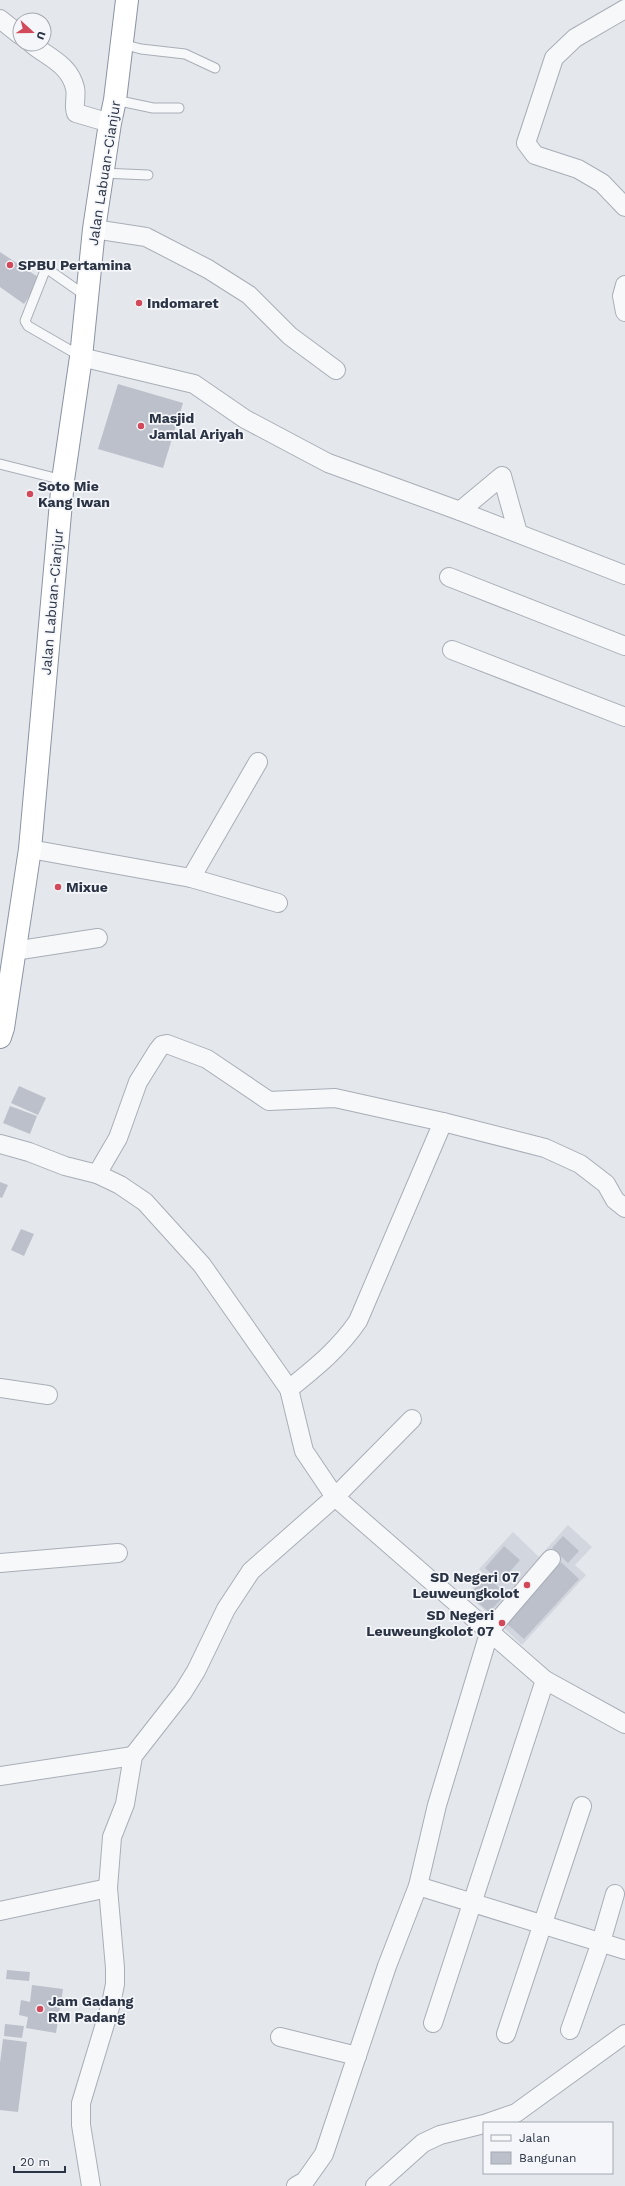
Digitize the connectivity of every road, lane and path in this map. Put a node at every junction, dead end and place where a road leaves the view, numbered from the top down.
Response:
1 (127, 0) edge
2 (625, 9) edge
3 (0, 19) edge
4 (12, 29) edge
5 (122, 44) junction
6 (44, 52) edge
7 (215, 68) dead end
8 (115, 100) junction
9 (178, 108) dead end
10 (110, 124) junction
11 (102, 172) junction
12 (148, 175) dead end
13 (625, 207) edge
14 (94, 229) junction
15 (625, 286) edge
16 (86, 296) junction
17 (625, 312) edge
18 (81, 357) junction
19 (336, 370) dead end
20 (0, 464) edge
21 (63, 480) junction
22 (460, 511) junction
23 (518, 533) junction
24 (625, 575) edge
25 (449, 577) dead end
26 (625, 646) edge
27 (452, 650) dead end
28 (625, 717) edge
29 (258, 762) dead end
30 (30, 850) junction
31 (190, 878) junction
32 (278, 903) dead end
33 (98, 938) dead end
34 (14, 950) junction
35 (1, 1030) edge
36 (443, 1122) junction
37 (0, 1144) edge
38 (97, 1174) junction
39 (625, 1208) edge
40 (0, 1388) edge
41 (289, 1389) junction
42 (48, 1395) dead end
43 (412, 1419) dead end
44 (334, 1497) junction
45 (118, 1553) dead end
46 (551, 1559) dead end
47 (0, 1563) edge
48 (490, 1630) junction
49 (545, 1680) junction
50 (625, 1724) edge
51 (133, 1756) junction
52 (0, 1776) edge
53 (582, 1806) dead end
54 (418, 1886) junction
55 (108, 1888) junction
56 (615, 1894) dead end
57 (472, 1902) junction
58 (0, 1911) edge
59 (541, 1924) junction
60 (601, 1942) junction
61 (625, 1950) edge
62 (433, 2023) dead end
63 (570, 2030) dead end
64 (506, 2034) dead end
65 (625, 2034) edge
66 (280, 2037) dead end
67 (358, 2056) junction
68 (488, 2122) edge
69 (483, 2124) edge
70 (91, 2186) edge
71 (296, 2186) edge
72 (375, 2186) edge

1 - 5 highway, Jalan Labuan-Cianjur
2 - 13 street
3 - 4 street
5 - 7 lane
5 - 8 highway, Jalan Labuan-Cianjur
6 - 10 street
8 - 9 lane
8 - 10 highway, Jalan Labuan-Cianjur
10 - 11 highway, Jalan Labuan-Cianjur
11 - 12 lane
11 - 14 highway, Jalan Labuan-Cianjur
14 - 16 highway, Jalan Labuan-Cianjur
14 - 19 street
15 - 17 street
16 - 18 highway, Jalan Labuan-Cianjur
16 - 18 lane
18 - 21 highway, Jalan Labuan-Cianjur
18 - 22 street
20 - 21 lane
21 - 30 highway, Jalan Labuan-Cianjur
22 - 23 street
22 - 23 street
23 - 24 street
25 - 26 street
27 - 28 street
29 - 31 street
30 - 31 street
30 - 34 highway, Jalan Labuan-Cianjur
31 - 32 street
33 - 34 street
34 - 35 highway, Jalan Labuan-Cianjur
36 - 38 street
36 - 39 street
36 - 41 street
37 - 38 street
38 - 41 street
40 - 42 street
41 - 44 street
43 - 44 street
44 - 48 street
44 - 51 street
45 - 47 street
46 - 48 street
48 - 49 street
48 - 54 street
49 - 50 street
49 - 57 street
51 - 52 street
51 - 55 street
53 - 59 street
54 - 57 street
54 - 67 street
55 - 58 street
55 - 70 street
56 - 60 street
57 - 59 street
57 - 62 street
59 - 60 street
59 - 64 street
60 - 61 street
60 - 63 street
65 - 68 street
66 - 67 street
67 - 71 street
69 - 72 street

